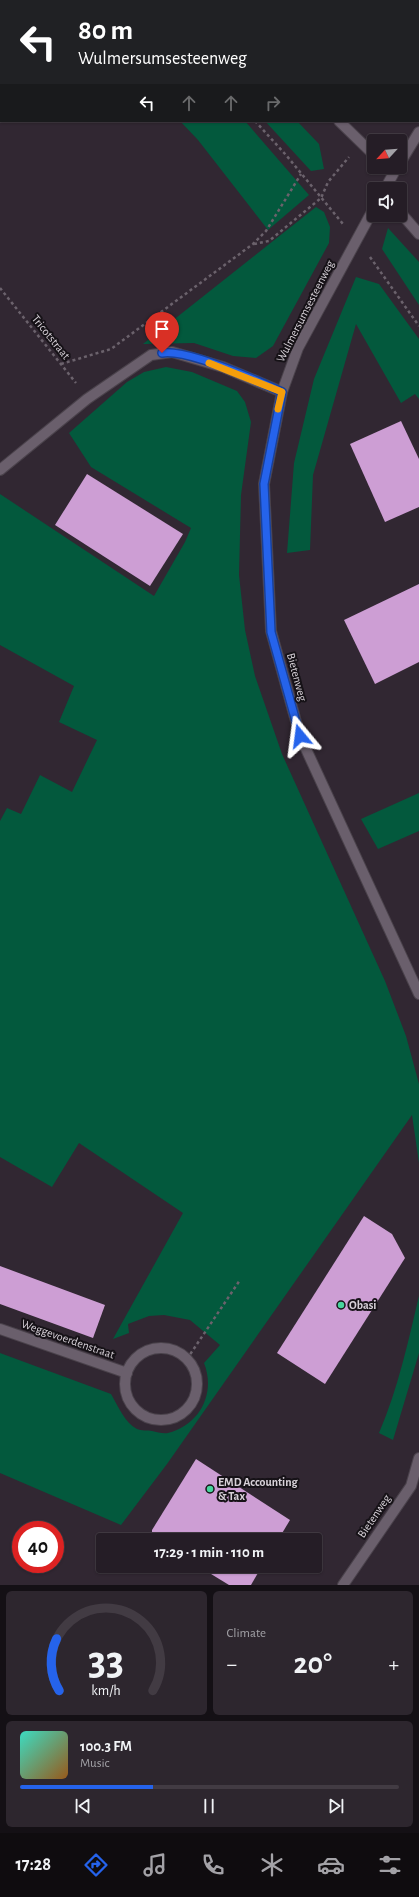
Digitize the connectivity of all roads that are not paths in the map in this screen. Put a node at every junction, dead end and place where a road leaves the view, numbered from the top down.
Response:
1 (340, 122) edge
2 (419, 132) edge
3 (367, 149) edge
4 (407, 152) edge
5 (367, 220) edge
6 (407, 220) edge
7 (419, 234) edge
8 (282, 392) junction
9 (0, 470) edge
10 (419, 994) edge
11 (0, 1329) edge
12 (127, 1373) junction
13 (419, 1458) edge
14 (415, 1488) edge
15 (343, 1585) edge

1 - 3 street
2 - 4 street
5 - 8 street, Wulmersumsesteenweg
6 - 7 street
8 - 9 street
8 - 10 street, Bietenweg
11 - 12 street, Weggevoerdenstraat
12 - 12 street
13 - 14 street, Bietenweg
14 - 15 street, Bietenweg

